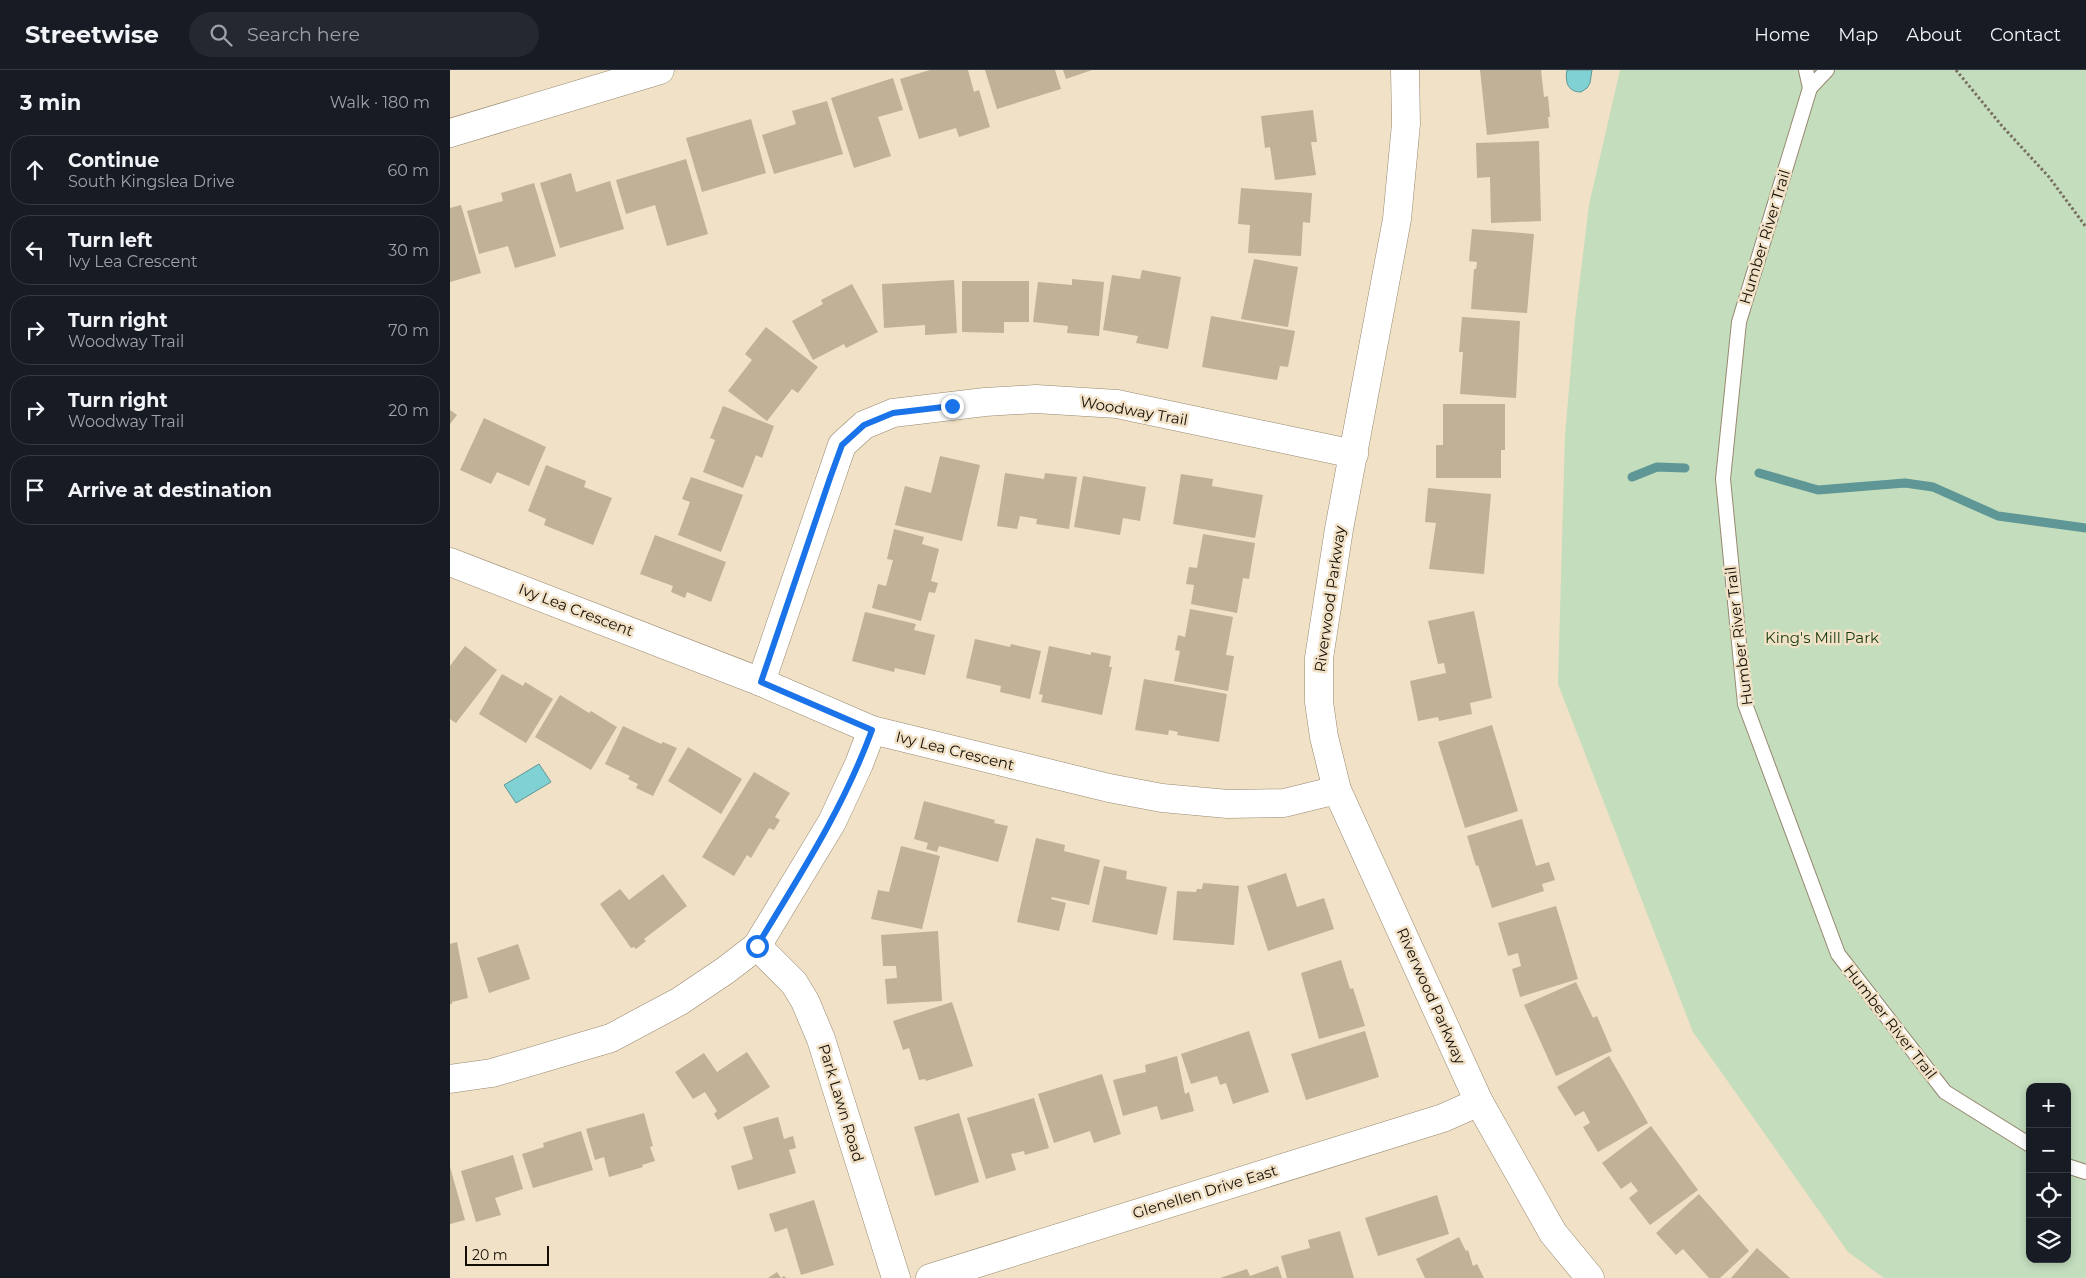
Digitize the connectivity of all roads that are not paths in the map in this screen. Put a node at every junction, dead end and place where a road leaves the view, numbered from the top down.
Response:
1 (660, 70) edge
2 (1405, 70) edge
3 (1806, 70) edge
4 (1827, 70) edge
5 (1810, 88) junction
6 (450, 133) edge
7 (1354, 454) junction
8 (450, 562) edge
9 (761, 682) junction
10 (872, 730) junction
11 (1337, 790) junction
12 (757, 946) junction
13 (450, 1079) edge
14 (1479, 1102) junction
15 (2026, 1143) edge
16 (2071, 1167) edge
17 (2086, 1172) edge
18 (896, 1278) edge
19 (930, 1278) edge
20 (1590, 1278) edge

1 - 6 street
2 - 7 street, Riverwood Parkway
3 - 5 lane, Humber River Trail
4 - 5 lane
5 - 15 lane, Humber River Trail
7 - 9 street, Woodway Trail
7 - 11 street, Riverwood Parkway
8 - 9 street, Ivy Lea Crescent
9 - 10 street, Ivy Lea Crescent
10 - 11 street, Ivy Lea Crescent
10 - 12 street
11 - 14 street, Riverwood Parkway
12 - 13 street
12 - 18 street, Park Lawn Road
14 - 19 street, Glenellen Drive East
14 - 20 street, Riverwood Parkway
16 - 17 lane

